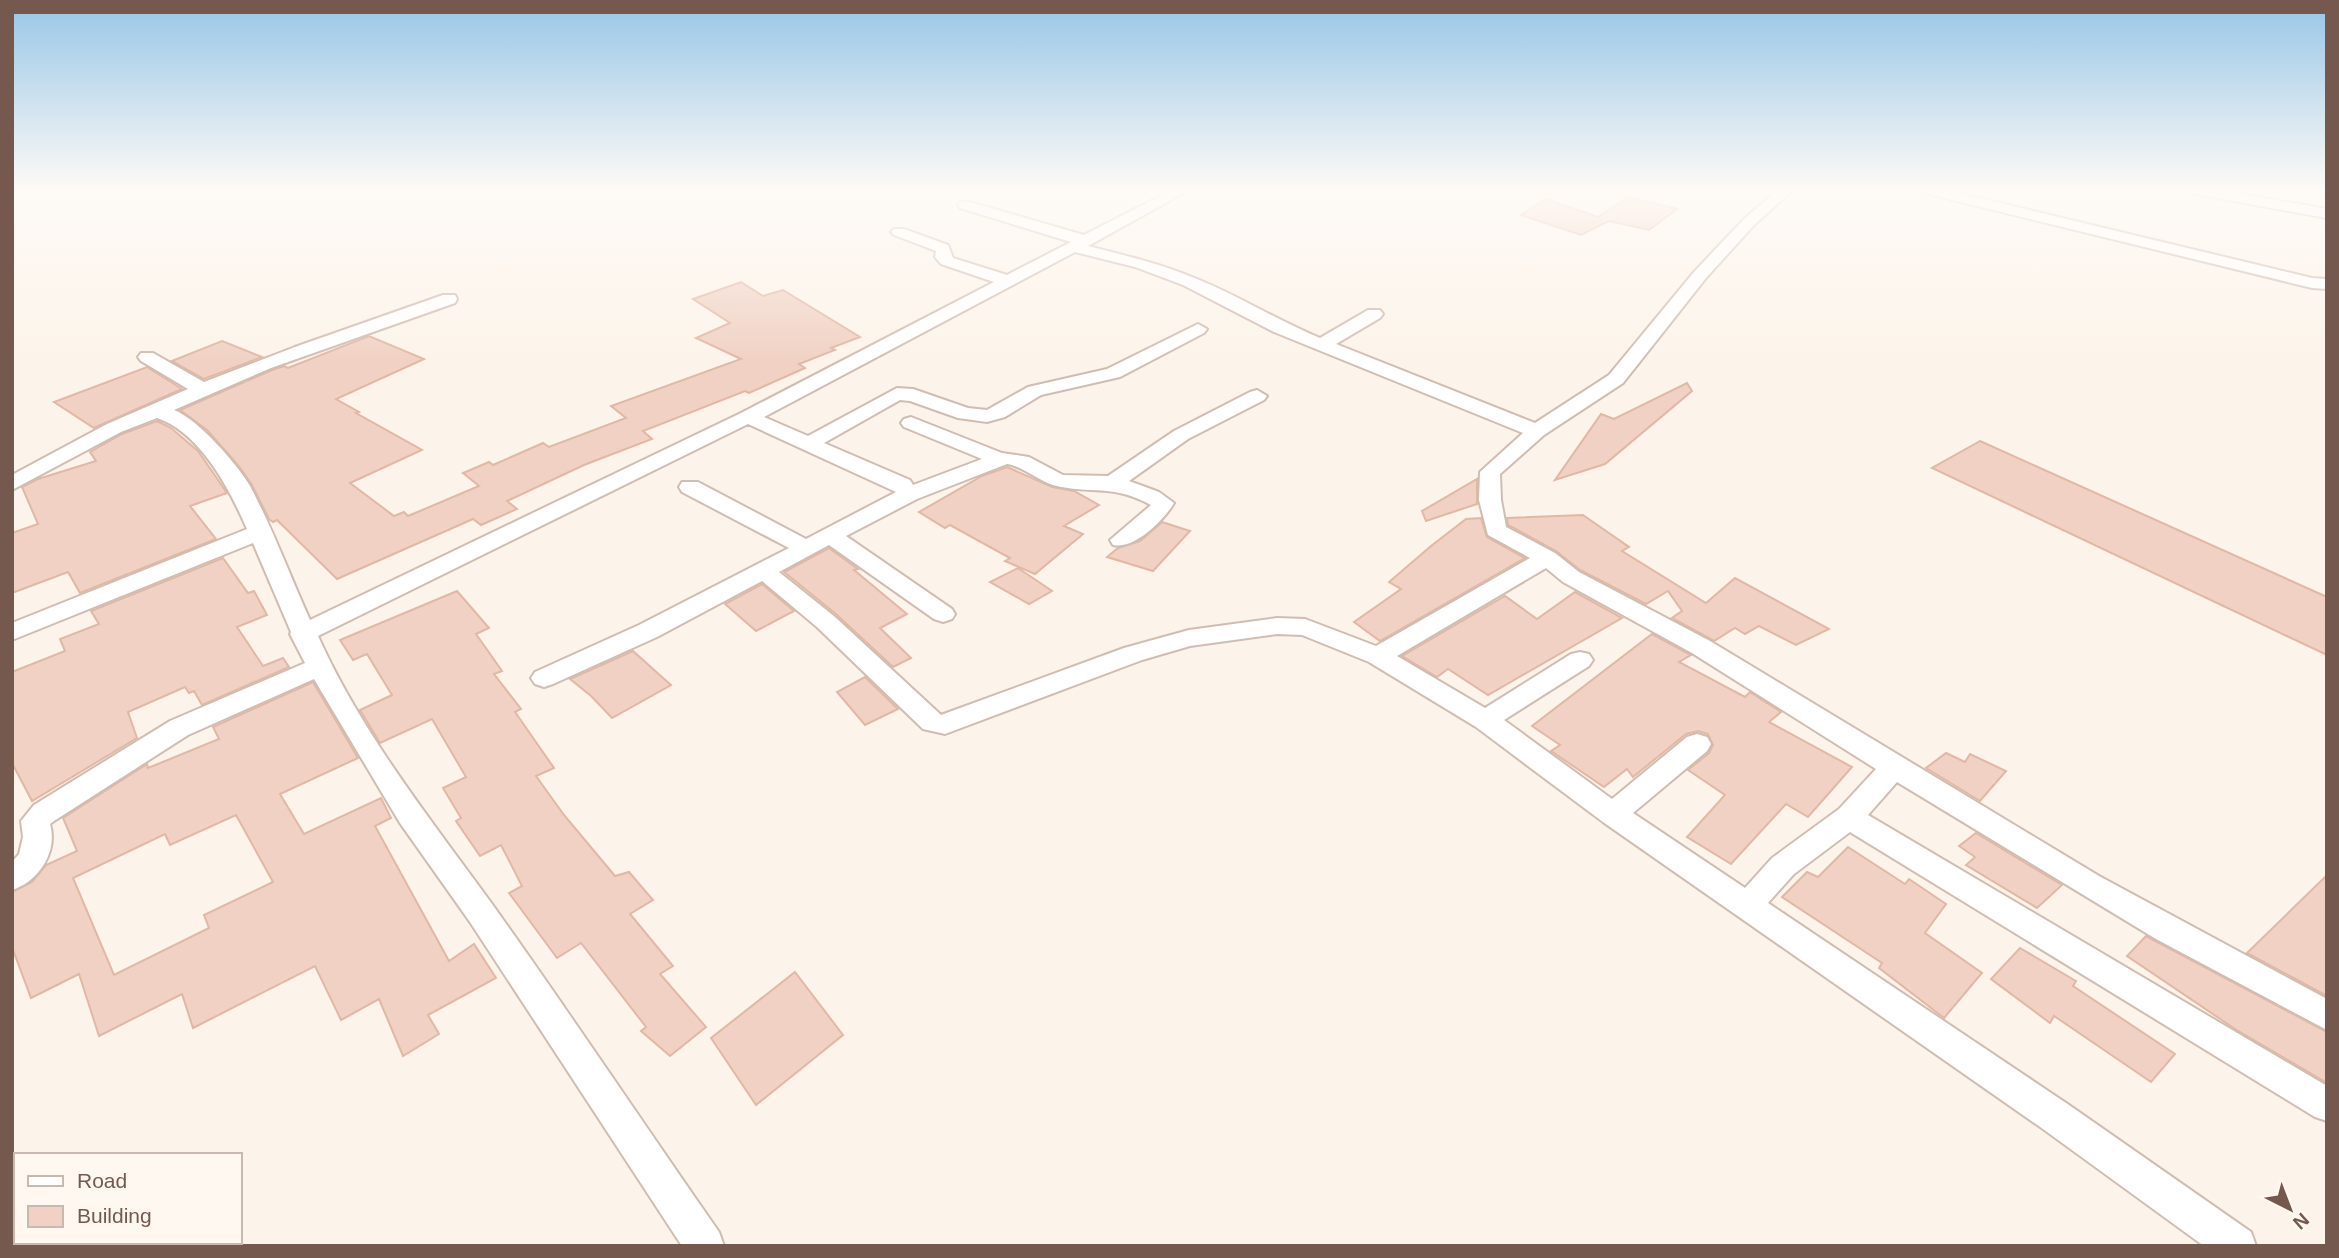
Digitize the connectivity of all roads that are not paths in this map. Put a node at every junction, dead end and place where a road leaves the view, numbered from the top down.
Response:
1 (941, 248) edge
2 (1073, 248) edge
3 (1091, 248) edge
4 (1725, 248) edge
5 (2167, 248) edge
6 (1009, 281) junction
7 (2327, 284) edge
8 (449, 299) dead end
9 (1374, 314) dead end
10 (1198, 329) dead end
11 (1321, 345) junction
12 (147, 357) dead end
13 (202, 389) junction
14 (1257, 396) dead end
15 (157, 411) junction
16 (748, 416) junction
17 (911, 423) dead end
18 (1537, 431) junction
19 (808, 444) junction
20 (1000, 459) junction
21 (1112, 483) junction
22 (12, 484) edge
23 (690, 487) dead end
24 (909, 494) junction
25 (260, 532) junction
26 (828, 535) junction
27 (1121, 540) dead end
28 (806, 548) junction
29 (1547, 558) junction
30 (764, 571) junction
31 (943, 614) dead end
32 (12, 632) edge
33 (302, 634) junction
34 (1378, 656) junction
35 (1580, 660) dead end
36 (319, 667) junction
37 (544, 678) dead end
38 (1485, 720) junction
39 (1697, 744) dead end
40 (1895, 767) junction
41 (1613, 814) junction
42 (1849, 817) junction
43 (12, 878) edge
44 (1746, 906) junction
45 (2327, 1016) edge
46 (2327, 1105) edge
47 (705, 1246) edge
48 (2237, 1246) edge

1 - 6 street
2 - 6 street
3 - 11 street
4 - 18 street
5 - 7 street
6 - 16 street
8 - 13 street
9 - 11 street
10 - 19 street
11 - 18 street
12 - 13 street
13 - 15 street
14 - 21 street
15 - 22 street
15 - 25 street
16 - 19 street
16 - 33 street
17 - 20 street
18 - 29 street
19 - 24 street
20 - 21 street
20 - 24 street
21 - 27 street
23 - 28 street
24 - 26 street
25 - 32 street
25 - 33 street
26 - 28 street
26 - 31 street
28 - 30 street
29 - 34 street
29 - 40 street
30 - 34 street
30 - 37 street
33 - 36 street
34 - 38 street
35 - 38 street
36 - 43 street
36 - 47 street
38 - 41 street
39 - 41 street
40 - 42 street
40 - 45 street
41 - 44 street
42 - 44 street
42 - 46 street
44 - 48 street

